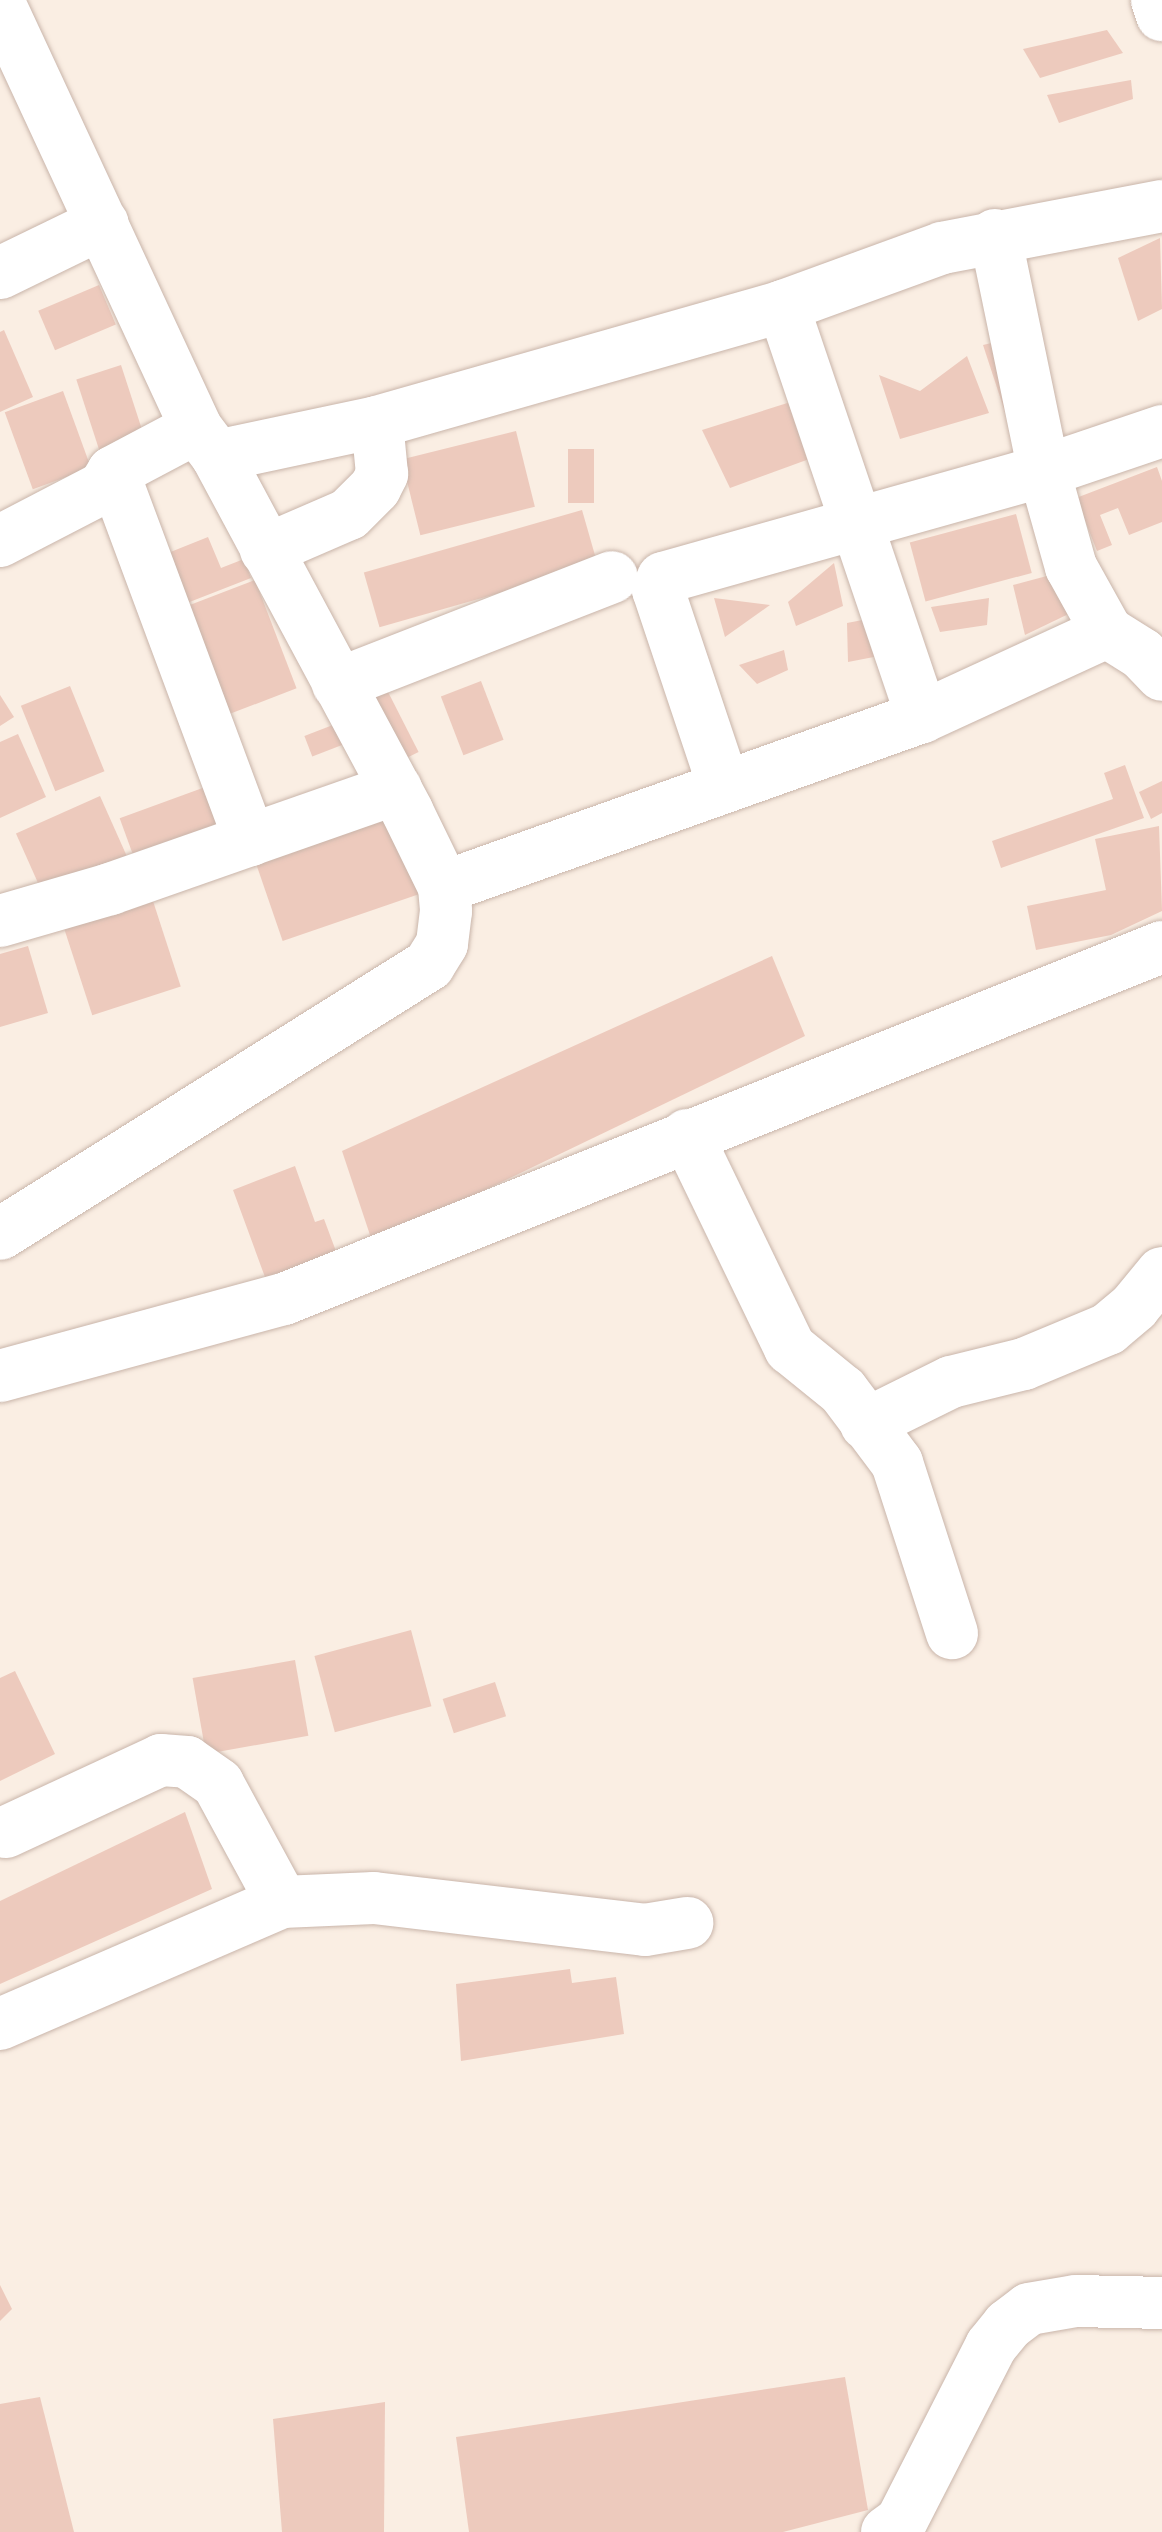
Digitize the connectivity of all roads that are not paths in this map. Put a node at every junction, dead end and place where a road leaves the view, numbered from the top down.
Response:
1 (1157, 0) edge
2 (0, 4) edge
3 (1162, 14) edge
4 (1162, 206) edge
5 (103, 223) junction
6 (995, 235) junction
7 (0, 273) edge
8 (783, 306) junction
9 (377, 422) junction
10 (1162, 431) edge
11 (207, 442) junction
12 (112, 472) junction
13 (1044, 472) junction
14 (855, 524) junction
15 (0, 541) edge
16 (266, 550) junction
17 (612, 577) dead end
18 (1107, 632) junction
19 (1162, 675) edge
20 (338, 684) junction
21 (922, 717) junction
22 (724, 787) junction
23 (396, 789) junction
24 (250, 840) junction
25 (444, 888) junction
26 (0, 922) edge
27 (1162, 947) edge
28 (687, 1136) junction
29 (0, 1234) edge
30 (1162, 1273) edge
31 (0, 1376) edge
32 (866, 1424) junction
33 (952, 1633) dead end
34 (6, 1832) dead end
35 (282, 1902) junction
36 (687, 1923) dead end
37 (0, 2024) edge
38 (1162, 2303) edge
39 (888, 2532) edge

1 - 3 street
2 - 5 street
4 - 6 street
5 - 7 street
5 - 11 street
6 - 8 street
6 - 13 street
8 - 9 street
8 - 14 street
9 - 11 street
9 - 16 street
10 - 13 street
11 - 12 street
11 - 16 street
12 - 15 street
12 - 24 street
13 - 14 street
13 - 18 street
14 - 21 street
14 - 22 street
16 - 20 street
17 - 20 street
18 - 19 street
18 - 21 street
20 - 23 street
21 - 22 street
22 - 25 street
23 - 24 street
23 - 25 street
24 - 26 street
25 - 29 street
27 - 28 street
28 - 31 street
28 - 32 street
30 - 32 street
32 - 33 street
34 - 35 street
35 - 36 street
35 - 37 street
38 - 39 street

